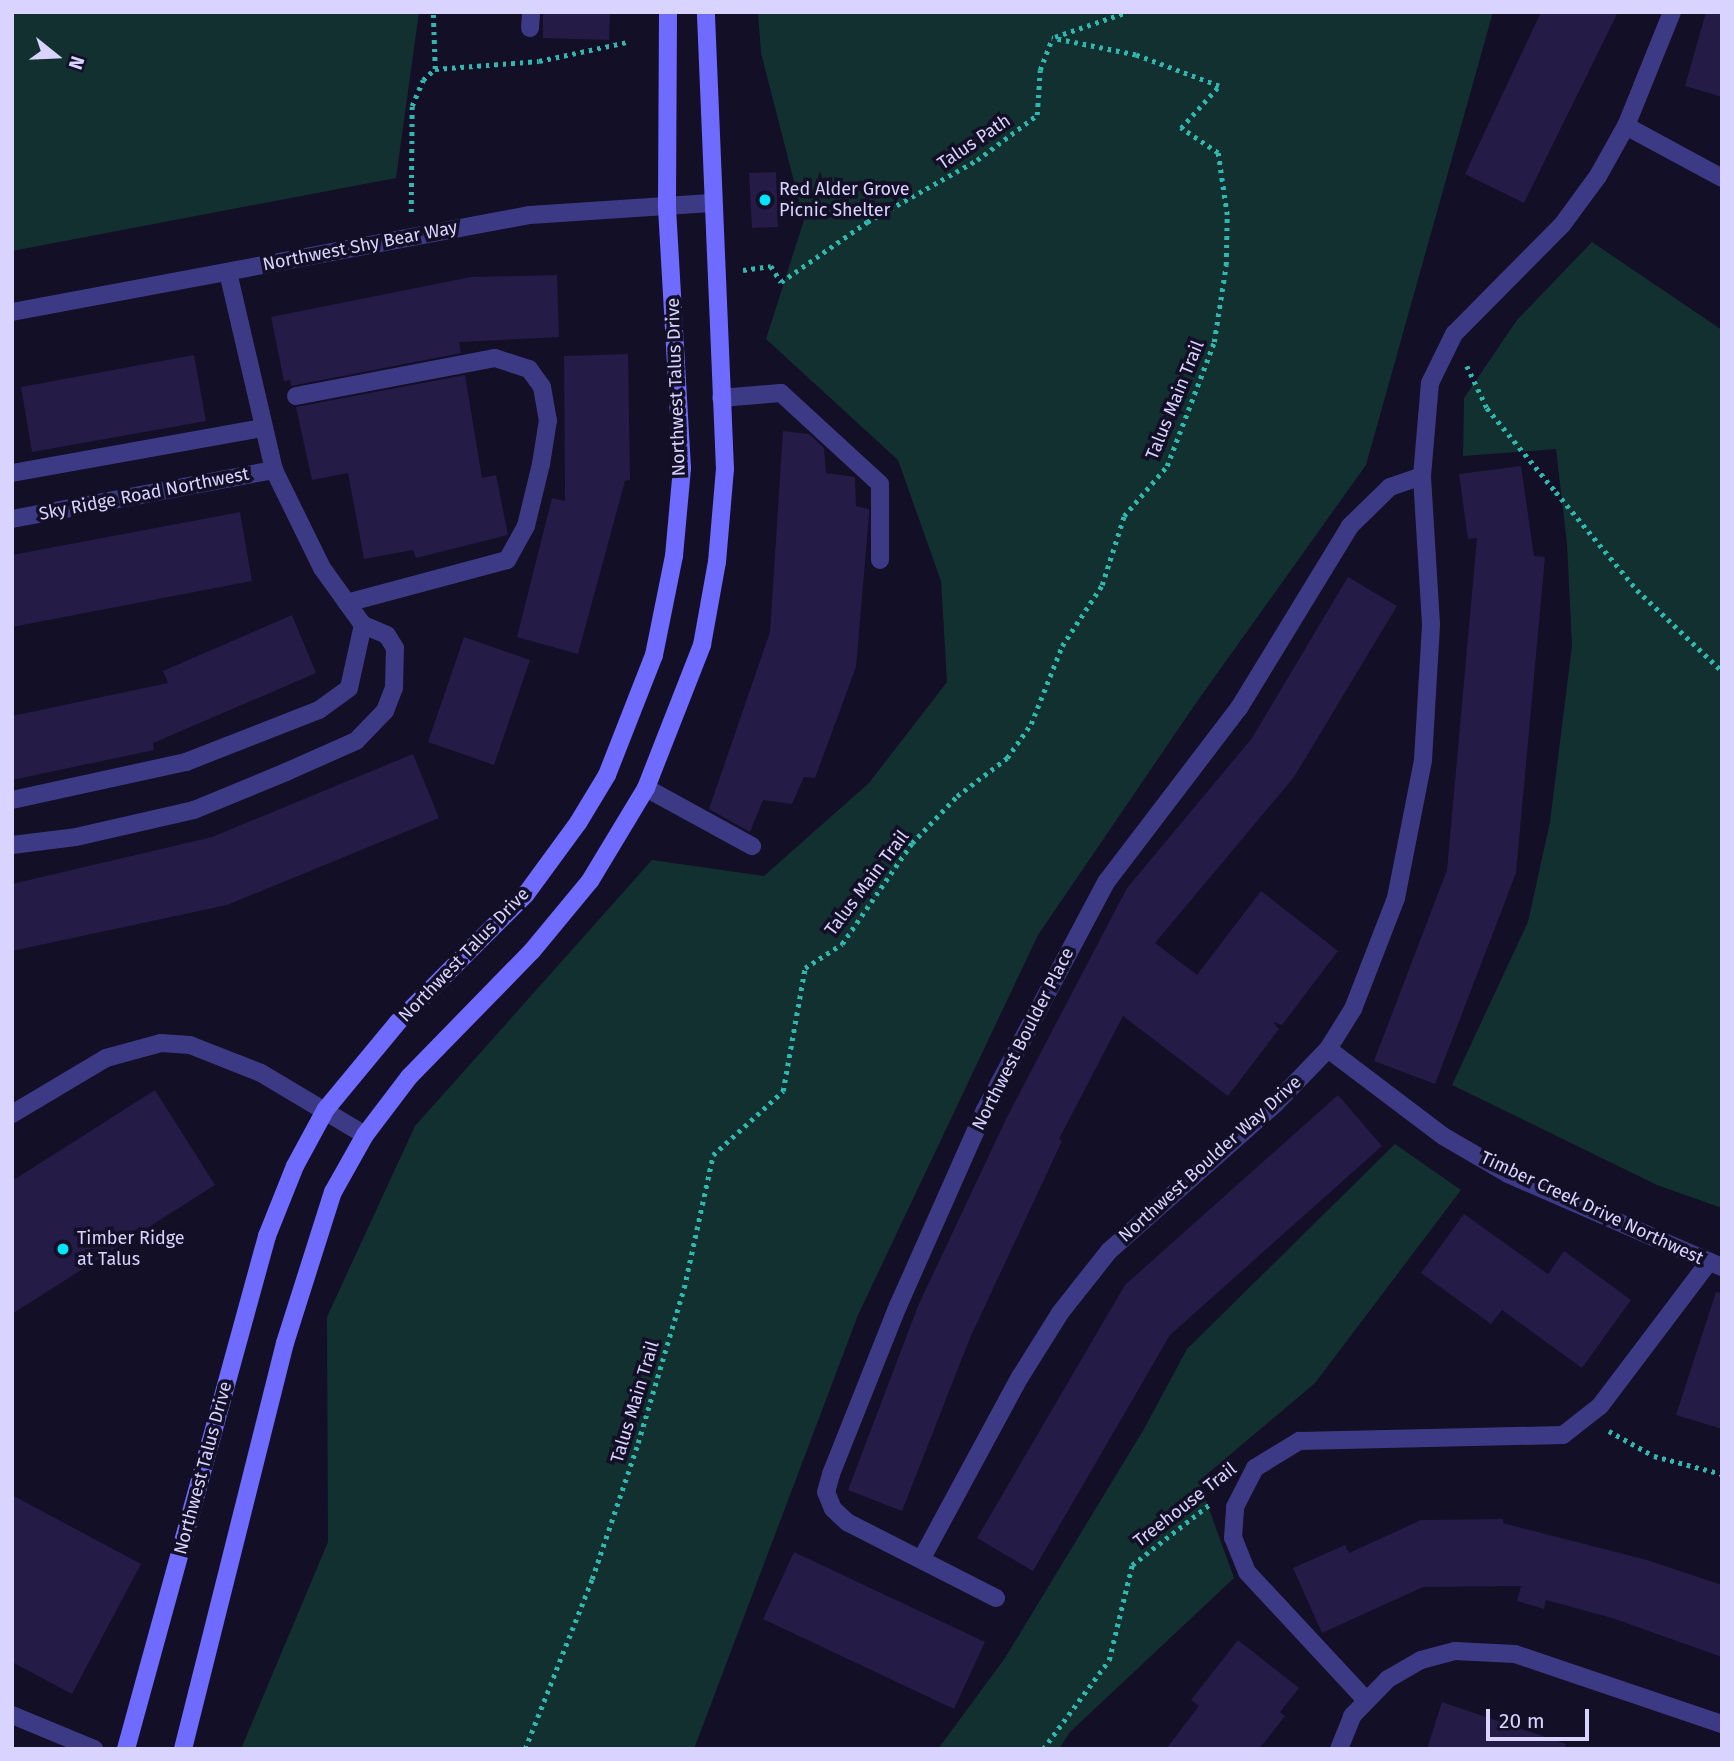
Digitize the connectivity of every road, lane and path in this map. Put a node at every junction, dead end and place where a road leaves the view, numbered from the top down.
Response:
1 (433, 12) edge
2 (668, 12) edge
3 (706, 12) edge
4 (1127, 12) edge
5 (1672, 12) edge
6 (1052, 38) junction
7 (628, 43) dead end
8 (435, 68) junction
9 (1626, 126) junction
10 (1722, 178) edge
11 (711, 203) junction
12 (667, 204) junction
13 (410, 234) junction
14 (228, 272) junction
15 (714, 273) junction
16 (12, 312) edge
17 (1464, 359) dead end
18 (296, 396) dead end
19 (721, 398) junction
20 (261, 428) junction
21 (274, 470) junction
22 (12, 473) edge
23 (1422, 476) junction
24 (12, 519) edge
25 (880, 560) dead end
26 (347, 603) junction
27 (363, 625) junction
28 (1722, 671) edge
29 (646, 788) junction
30 (12, 800) edge
31 (12, 845) edge
32 (752, 846) dead end
33 (1328, 1049) junction
34 (326, 1109) junction
35 (12, 1114) edge
36 (365, 1135) junction
37 (1715, 1265) edge
38 (1589, 1416) junction
39 (1722, 1474) edge
40 (1214, 1501) dead end
41 (922, 1558) junction
42 (996, 1598) dead end
43 (1365, 1699) junction
44 (12, 1715) edge
45 (1722, 1724) edge
46 (94, 1749) edge
47 (126, 1749) edge
48 (183, 1749) edge
49 (525, 1749) edge
50 (1043, 1749) edge
51 (1339, 1749) edge

1 - 8 path
2 - 12 street, Northwest Talus Drive
3 - 11 street
4 - 6 path
5 - 9 street, Northwest Boulder Way Drive
6 - 15 path, Talus Path
6 - 49 path, Talus Main Trail
7 - 8 path
8 - 13 path
9 - 10 street
9 - 23 street, Northwest Boulder Way Drive
11 - 12 street, Northwest Shy Bear Way
11 - 15 street
12 - 13 street, Northwest Shy Bear Way
12 - 34 street, Northwest Talus Drive
13 - 14 street, Northwest Shy Bear Way
14 - 16 street, Northwest Shy Bear Way
14 - 20 street, Sky Ridge Road Northwest
15 - 19 street
17 - 28 path
18 - 26 street
19 - 25 street
19 - 29 street
20 - 21 street, Sky Ridge Road Northwest
20 - 22 street
21 - 24 street, Sky Ridge Road Northwest
21 - 26 street
23 - 33 street, Northwest Boulder Way Drive
23 - 41 street, Northwest Boulder Place
26 - 27 street
27 - 30 street
27 - 31 street
29 - 32 street
29 - 36 street
33 - 37 street, Timber Creek Drive Northwest
33 - 41 street, Northwest Boulder Way Drive
34 - 35 street
34 - 36 street
34 - 47 street, Northwest Talus Drive
36 - 48 street
37 - 38 street
38 - 39 path
38 - 43 street
40 - 50 path, Treehouse Trail
41 - 42 street, Northwest Boulder Place
43 - 45 street
43 - 51 street
44 - 46 street

